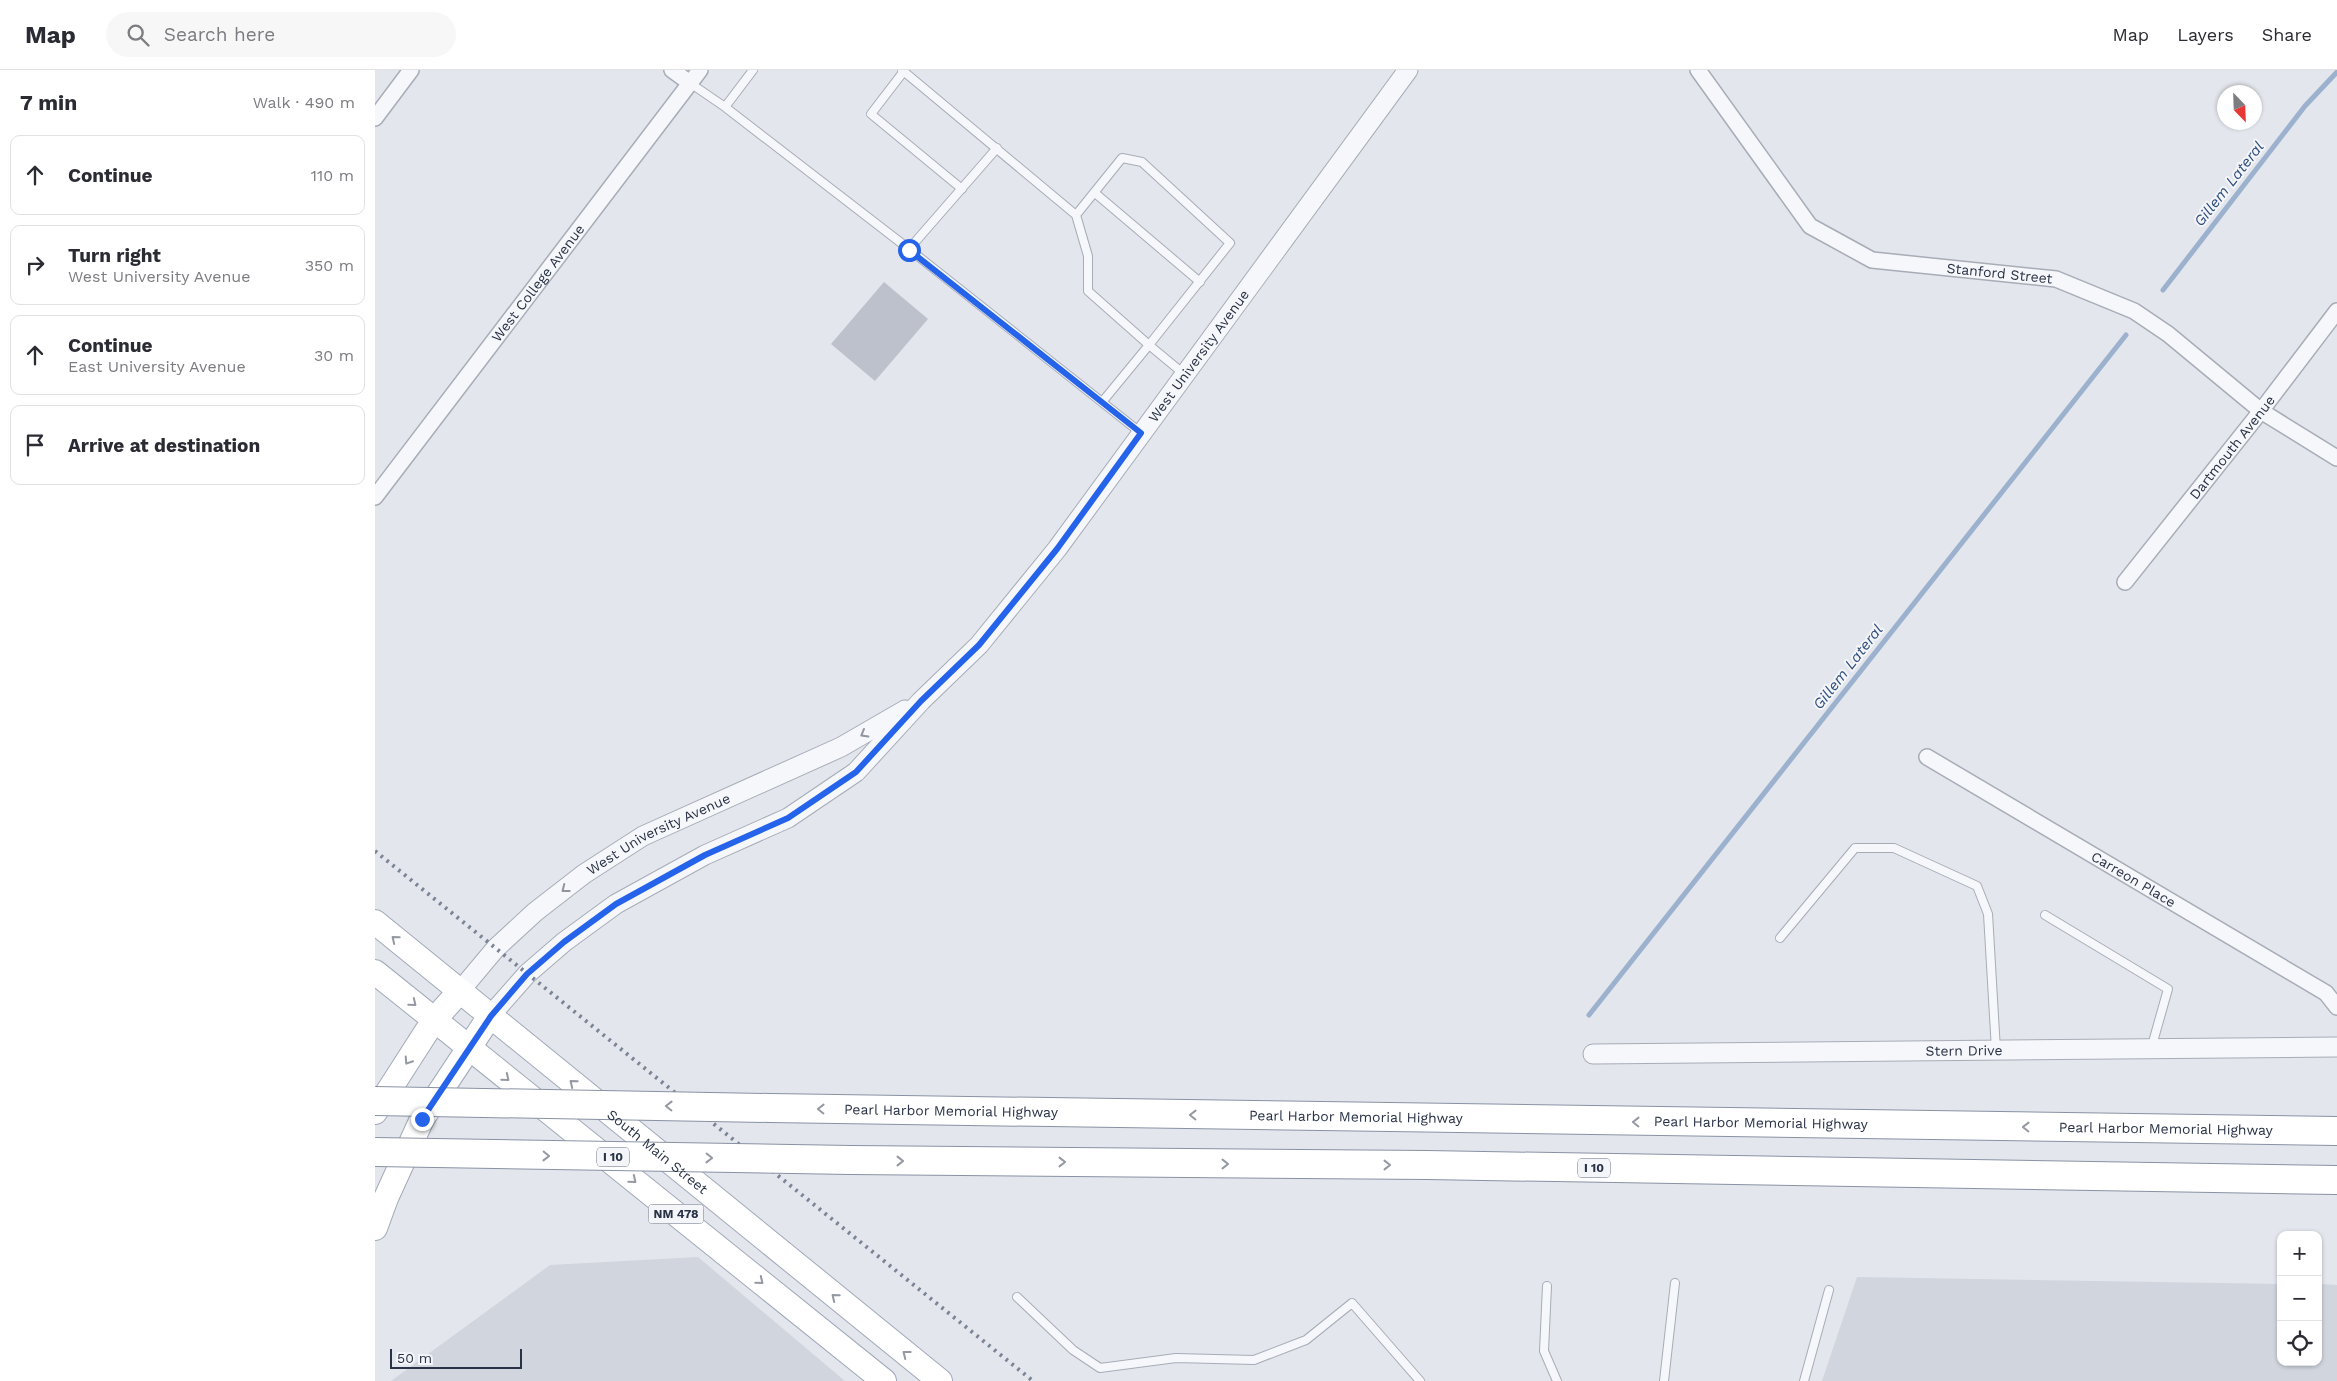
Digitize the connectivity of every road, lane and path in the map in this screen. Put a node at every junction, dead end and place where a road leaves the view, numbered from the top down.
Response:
1 (411, 70) edge
2 (672, 70) edge
3 (700, 70) edge
4 (753, 70) edge
5 (1408, 70) edge
6 (1698, 70) edge
7 (903, 71) edge
8 (690, 83) junction
9 (725, 106) junction
10 (375, 118) edge
11 (997, 148) junction
12 (962, 189) junction
13 (1095, 193) junction
14 (1076, 215) junction
15 (909, 250) junction
16 (1200, 282) junction
17 (2337, 311) edge
18 (1149, 345) junction
19 (1185, 375) junction
20 (1103, 401) junction
21 (2261, 412) junction
22 (1141, 433) junction
23 (2337, 458) edge
24 (375, 497) edge
25 (2125, 582) dead end
26 (921, 701) junction
27 (1927, 757) dead end
28 (2045, 915) dead end
29 (375, 922) edge
30 (1780, 938) dead end
31 (375, 972) edge
32 (460, 991) junction
33 (2337, 1006) edge
34 (491, 1016) junction
35 (434, 1020) junction
36 (2337, 1047) edge
37 (468, 1048) junction
38 (2151, 1049) junction
39 (1996, 1050) junction
40 (1593, 1054) dead end
41 (375, 1101) edge
42 (375, 1112) edge
43 (2337, 1132) edge
44 (375, 1152) edge
45 (506, 1155) junction
46 (375, 1164) edge
47 (2337, 1180) edge
48 (375, 1228) edge
49 (1675, 1283) dead end
50 (1547, 1286) dead end
51 (1829, 1290) dead end
52 (1017, 1297) dead end
53 (885, 1381) edge
54 (940, 1381) edge
55 (1420, 1381) edge
56 (1557, 1381) edge
57 (1664, 1381) edge
58 (1804, 1381) edge

1 - 10 street
2 - 8 street
3 - 8 street, West College Avenue
4 - 9 lane
5 - 19 street, West University Avenue
6 - 21 street, Stanford Street
7 - 11 lane
7 - 12 lane
8 - 9 lane
8 - 24 street, West College Avenue
9 - 15 lane
11 - 12 lane
11 - 14 lane
12 - 15 lane
13 - 14 lane
13 - 16 lane
13 - 16 lane
14 - 18 lane
15 - 20 lane
16 - 18 lane
17 - 21 street, Dartmouth Avenue
18 - 19 lane
18 - 20 lane
19 - 22 street, West University Avenue
20 - 22 lane
21 - 23 street, Stanford Street
21 - 25 street, Dartmouth Avenue
22 - 26 street, West University Avenue
26 -> 32 street, West University Avenue
26 - 34 street, West University Avenue
27 - 33 street, Carreon Place
28 - 38 lane
32 -> 29 main road, South Main Street / NM 478
30 - 39 lane
31 -> 35 main road, NM 478
32 - 34 main road, South Main Street / NM 478
32 - 35 main road, West University Avenue
34 - 37 main road, West University Avenue
54 -> 34 main road, South Main Street / NM 478
35 - 37 main road, NM 478
35 -> 42 main road, West University Avenue
36 - 38 street, Stern Drive
37 - 48 main road, West University Avenue
37 -> 53 main road, NM 478
38 - 39 street, Stern Drive
39 - 40 street, Stern Drive
43 -> 41 highway, Pearl Harbor Memorial Highway, bridge
44 - 45 highway, I 10, bridge
45 - 46 highway, bridge
45 -> 47 highway, I 10, bridge
49 - 57 lane
50 - 56 lane
51 - 58 lane
52 - 55 lane

